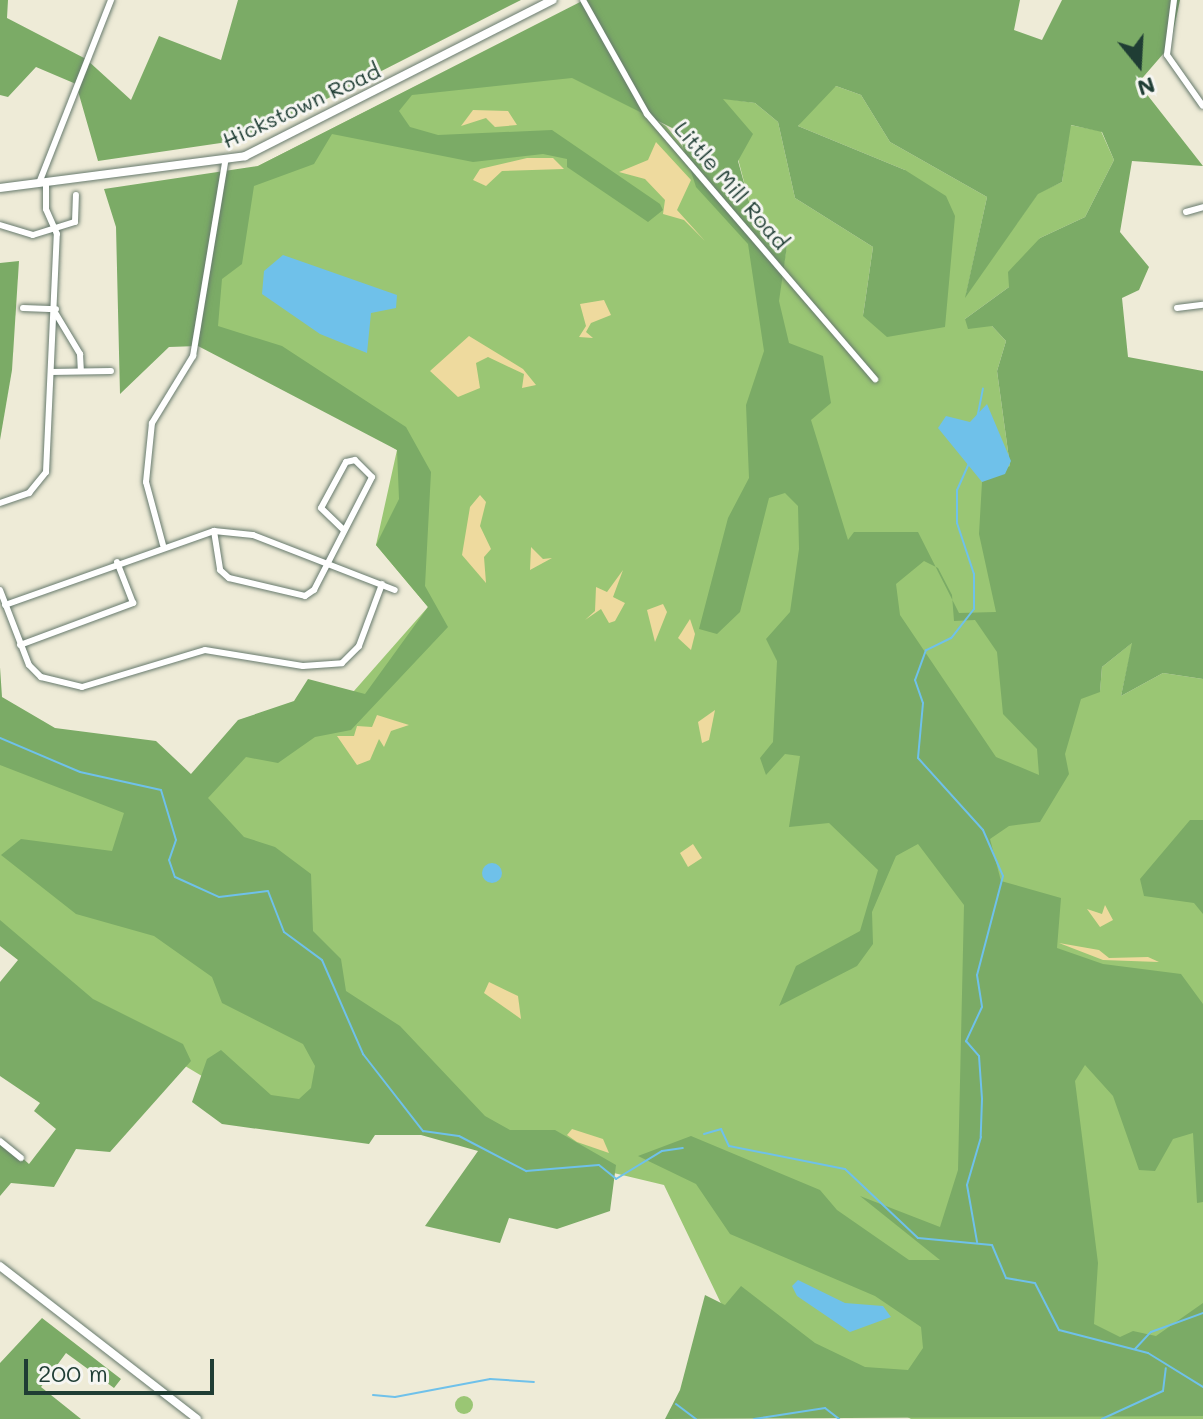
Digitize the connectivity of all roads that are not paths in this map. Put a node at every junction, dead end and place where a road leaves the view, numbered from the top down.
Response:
1 (111, 0) edge
2 (553, 0) edge
3 (583, 0) edge
4 (1174, 0) edge
5 (1203, 106) edge
6 (225, 162) junction
7 (42, 184) junction
8 (0, 188) edge
9 (76, 195) dead end
10 (1203, 207) edge
11 (1186, 212) dead end
12 (0, 225) edge
13 (54, 228) junction
14 (1203, 305) edge
15 (23, 308) dead end
16 (1177, 308) dead end
17 (56, 311) junction
18 (81, 371) junction
19 (111, 371) dead end
20 (51, 372) junction
21 (875, 379) dead end
22 (0, 503) edge
23 (344, 530) junction
24 (214, 531) junction
25 (163, 545) junction
26 (117, 562) junction
27 (326, 562) junction
28 (382, 584) junction
29 (0, 590) edge
30 (395, 590) dead end
31 (5, 605) junction
32 (20, 645) junction
33 (0, 1141) edge
34 (21, 1158) dead end
35 (0, 1266) edge
36 (197, 1419) edge

1 - 7 street
2 - 6 street, Hickstown Road
3 - 21 street, Little Mill Road
4 - 5 street
6 - 7 street, Hickstown Road
6 - 25 street
7 - 8 street, Hickstown Road
7 - 13 street
9 - 13 street
10 - 11 street
12 - 13 street
13 - 17 street
14 - 16 street
15 - 17 street
17 - 18 street
17 - 20 street
18 - 19 street
18 - 20 street
20 - 22 street
23 - 23 street
23 - 27 street
24 - 25 street
24 - 27 street
24 - 27 street
25 - 26 street
26 - 31 street
26 - 32 street
27 - 28 street
28 - 30 street
28 - 32 street
29 - 31 street
31 - 32 street
33 - 34 street
35 - 36 street

